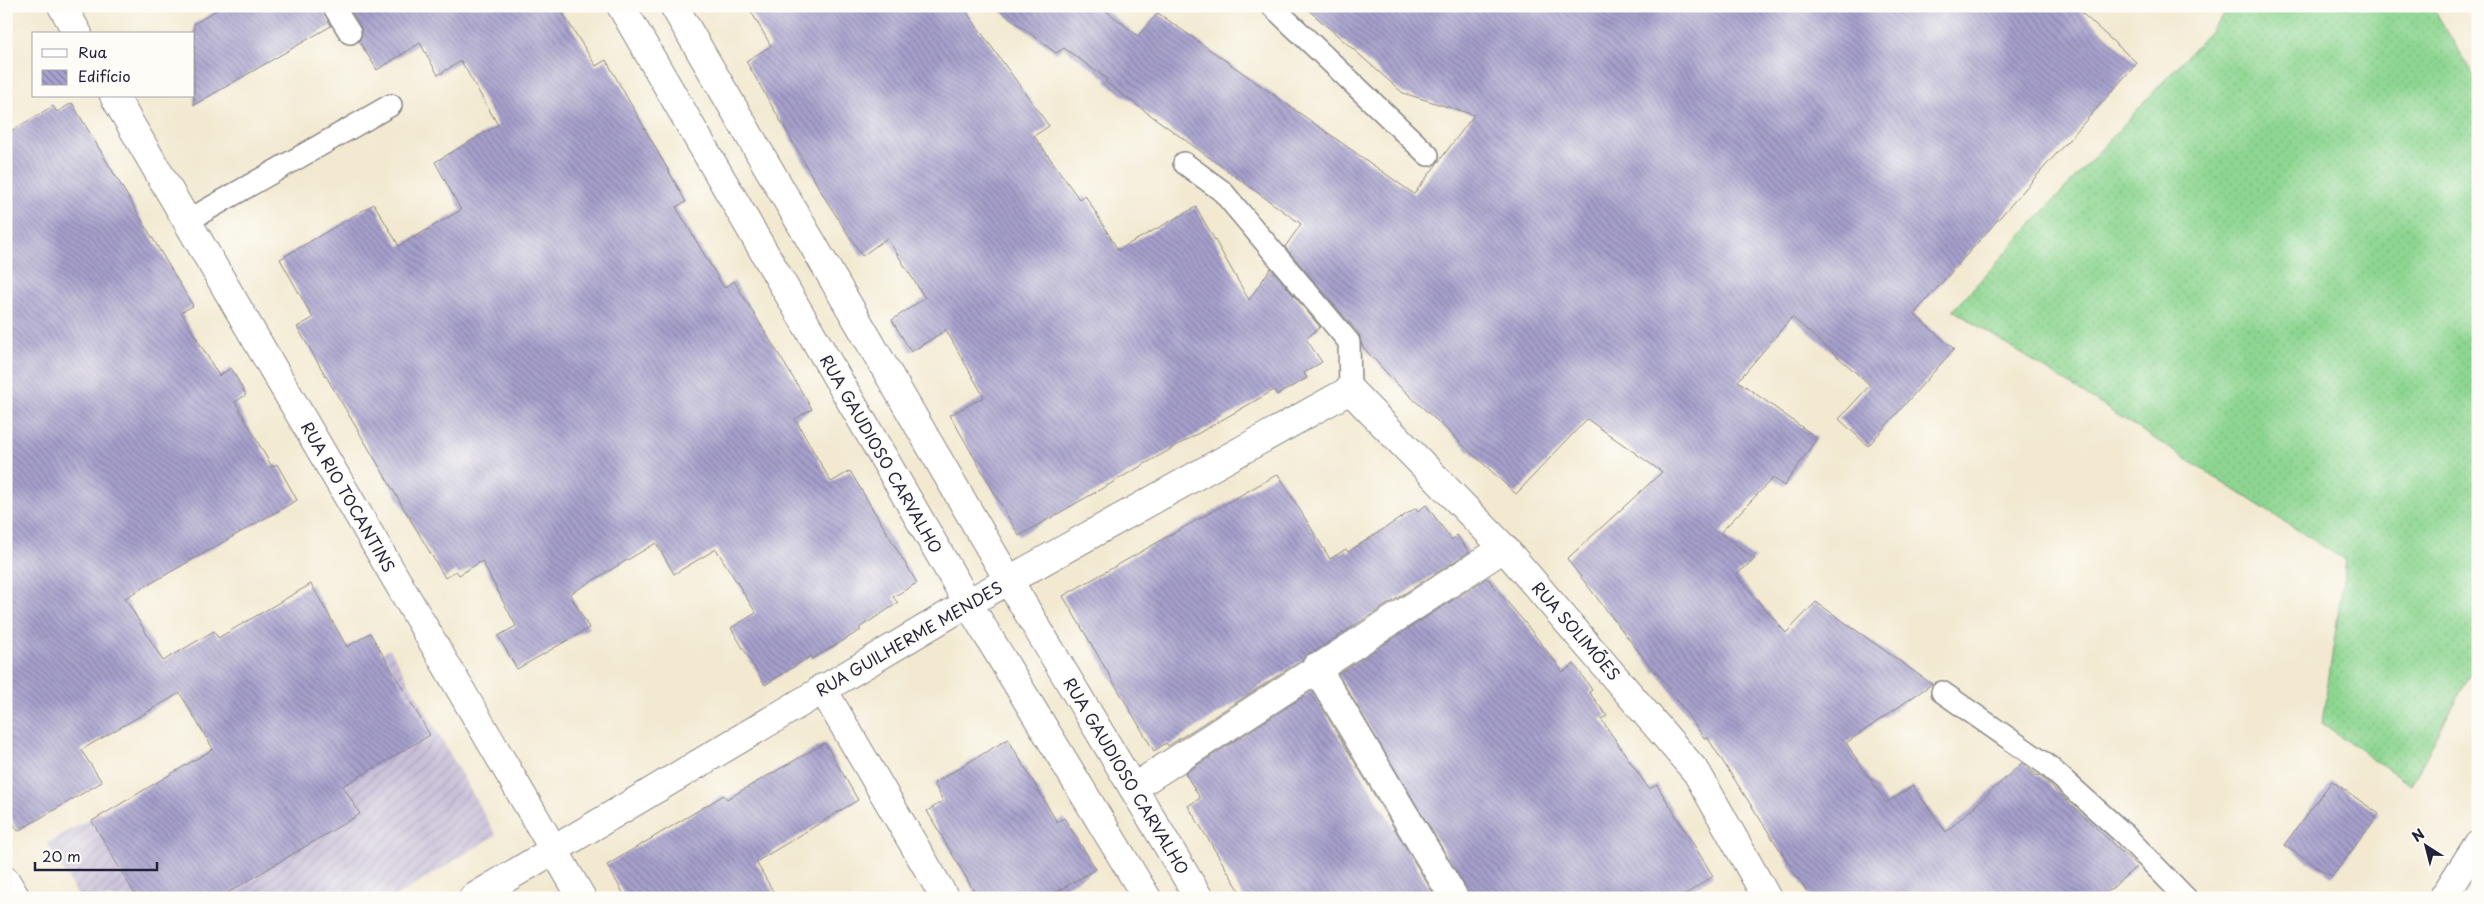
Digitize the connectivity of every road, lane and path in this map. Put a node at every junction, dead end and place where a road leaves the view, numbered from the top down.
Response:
1 (62, 6) edge
2 (333, 6) edge
3 (621, 6) edge
4 (674, 6) edge
5 (1272, 6) edge
6 (77, 32) edge
7 (350, 33) dead end
8 (115, 98) edge
9 (391, 105) dead end
10 (1428, 155) dead end
11 (1184, 163) dead end
12 (187, 221) junction
13 (1350, 390) junction
14 (1504, 548) junction
15 (1009, 582) junction
16 (968, 603) junction
17 (1316, 667) junction
18 (822, 688) junction
19 (1942, 692) dead end
20 (1133, 788) junction
21 (2478, 844) edge
22 (554, 850) junction
23 (6, 881) edge
24 (1453, 896) dead end
25 (16, 898) edge
26 (473, 898) edge
27 (582, 898) edge
28 (945, 898) edge
29 (1148, 898) edge
30 (1199, 898) edge
31 (1767, 898) edge
32 (2186, 898) edge
33 (2443, 898) edge

1 - 6 street
2 - 7 lane
3 - 16 street, RUA GAUDIOSO CARVALHO
4 - 15 street, RUA GAUDIOSO CARVALHO
5 - 10 lane
8 - 12 street, RUA RIO TOCANTINS
9 - 12 lane
11 - 13 lane
12 - 22 street, RUA RIO TOCANTINS
13 - 14 street, RUA SOLIMÕES
13 - 15 street, RUA GUILHERME MENDES
14 - 17 street
14 - 31 street, RUA SOLIMÕES
15 - 16 street, RUA GUILHERME MENDES
15 - 20 street, RUA GAUDIOSO CARVALHO
16 - 18 street, RUA GUILHERME MENDES
16 - 29 street, RUA GAUDIOSO CARVALHO
17 - 20 street
17 - 24 street
18 - 22 street, RUA GUILHERME MENDES
18 - 28 street
19 - 32 lane
20 - 30 street, RUA GAUDIOSO CARVALHO
21 - 33 street
22 - 26 street, RUA GUILHERME MENDES
22 - 27 street, RUA RIO TOCANTINS
23 - 25 street

